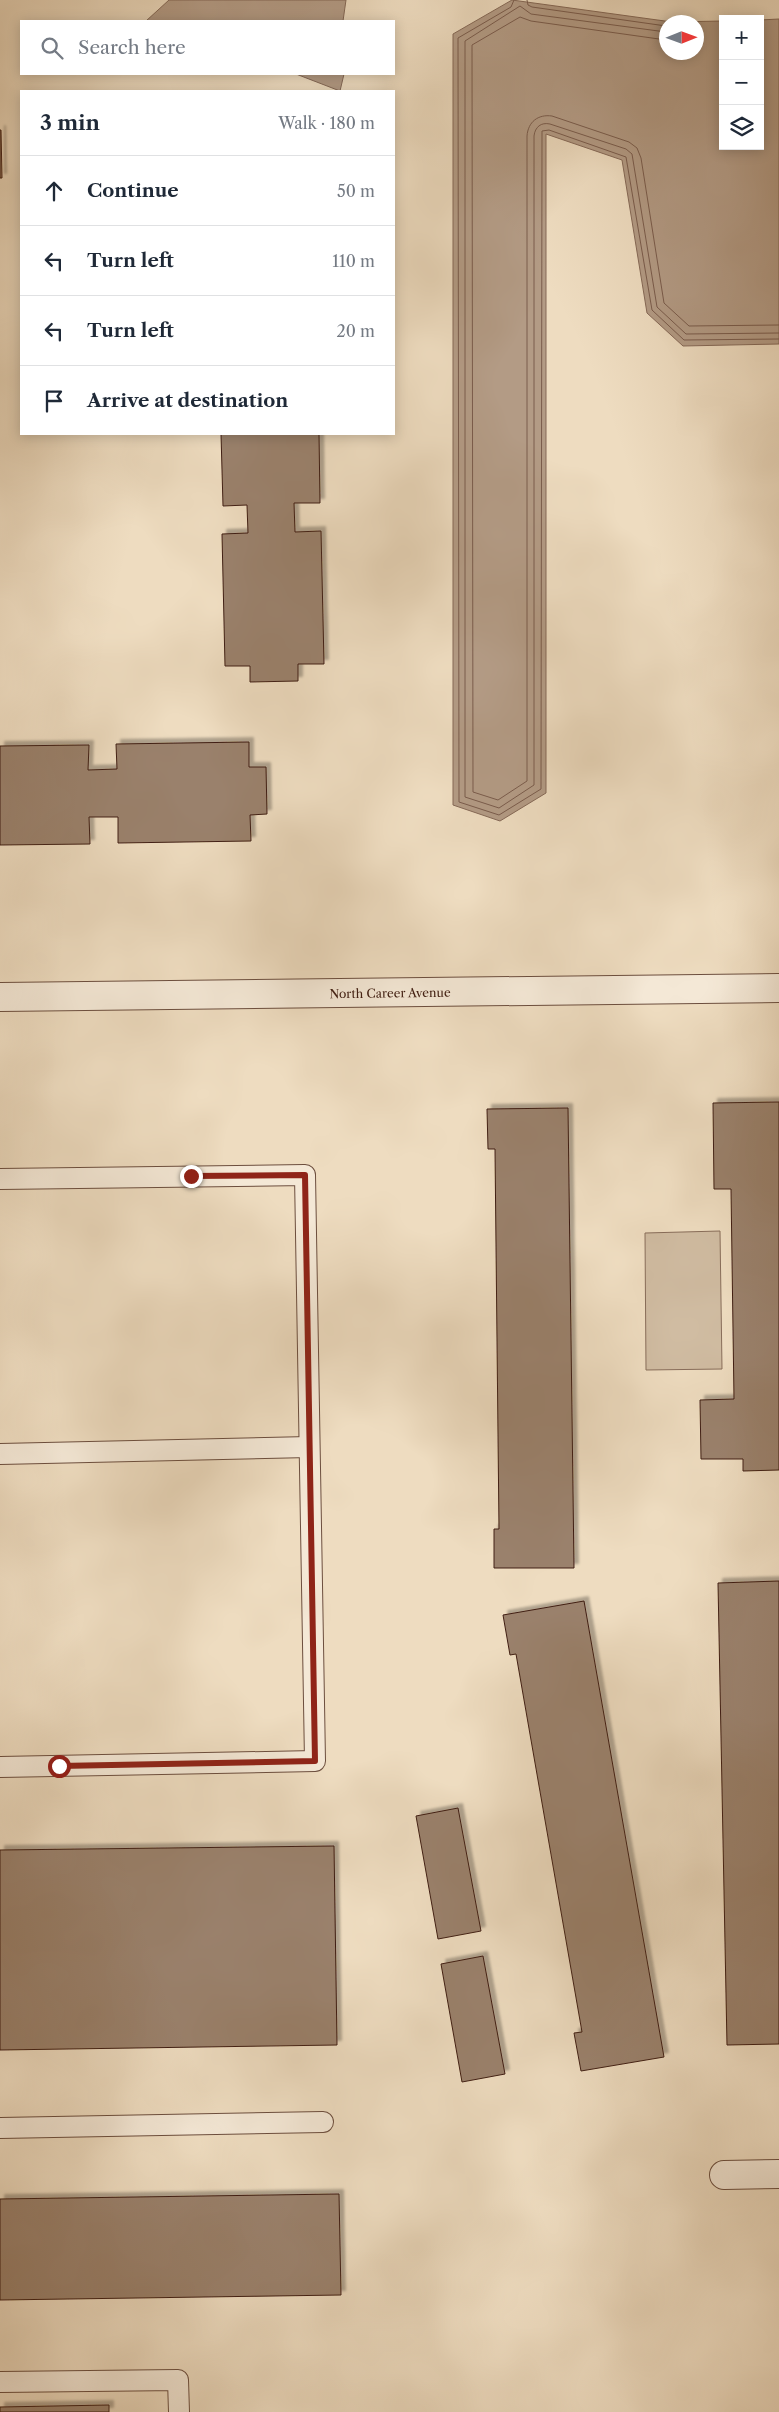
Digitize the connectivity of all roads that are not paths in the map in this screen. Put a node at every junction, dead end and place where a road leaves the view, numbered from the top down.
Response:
1 (779, 988) edge
2 (0, 997) edge
3 (0, 1179) edge
4 (308, 1447) junction
5 (0, 1454) edge
6 (0, 1767) edge
7 (323, 2122) dead end
8 (0, 2128) edge
9 (779, 2174) edge
10 (724, 2175) dead end
11 (0, 2382) edge
12 (178, 2412) edge

1 - 2 street, North Career Avenue
3 - 4 lane
4 - 5 lane
4 - 6 lane
7 - 8 lane
9 - 10 street
11 - 12 lane

